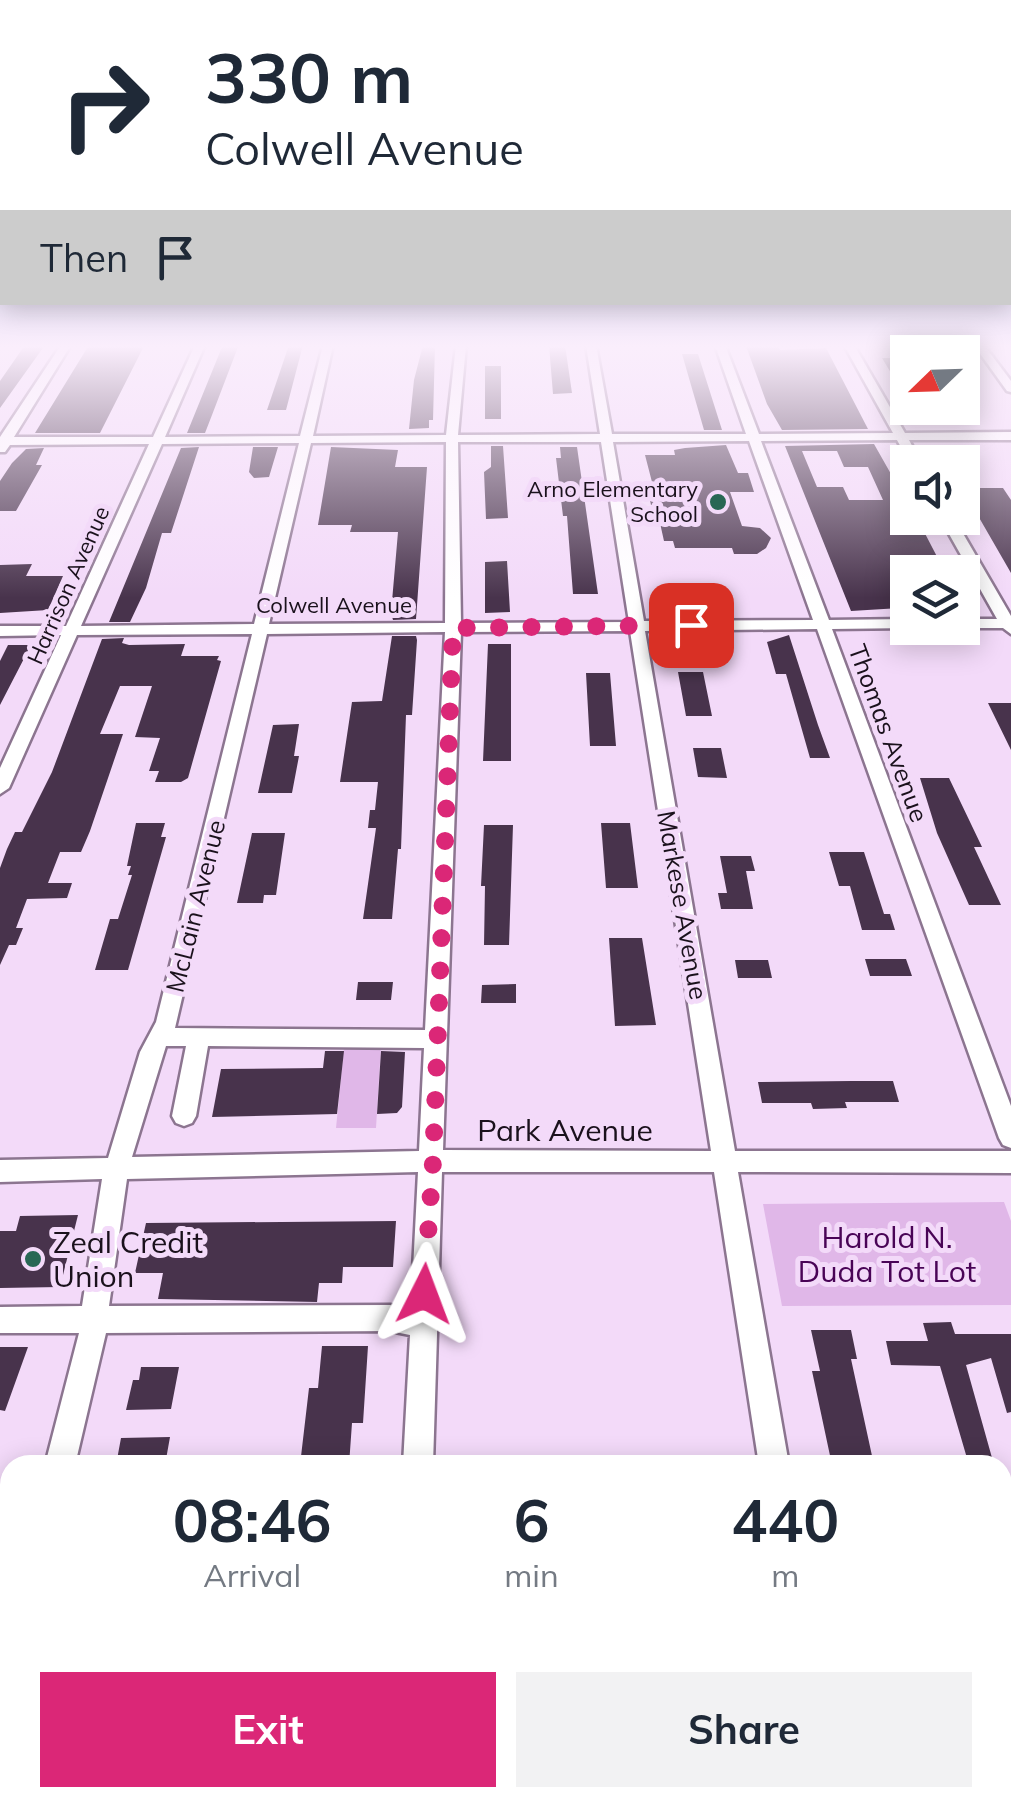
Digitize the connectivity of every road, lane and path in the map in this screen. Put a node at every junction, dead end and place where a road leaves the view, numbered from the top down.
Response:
1 (163, 429) edge
2 (310, 429) edge
3 (453, 429) edge
4 (604, 429) edge
5 (750, 429) edge
6 (896, 429) edge
7 (752, 436) junction
8 (900, 436) junction
9 (1011, 436) edge
10 (605, 437) junction
11 (452, 438) junction
12 (308, 439) junction
13 (158, 440) junction
14 (2, 445) edge
15 (905, 445) edge
16 (957, 535) edge
17 (822, 624) junction
18 (890, 624) edge
19 (980, 624) edge
20 (636, 625) junction
21 (1010, 625) edge
22 (263, 628) junction
23 (453, 628) junction
24 (73, 630) junction
25 (0, 631) edge
26 (0, 788) edge
27 (160, 1037) junction
28 (199, 1037) junction
29 (435, 1038) junction
30 (184, 1116) dead end
31 (1011, 1138) edge
32 (433, 1162) junction
33 (726, 1162) junction
34 (1011, 1162) edge
35 (118, 1169) junction
36 (0, 1171) edge
37 (0, 1320) edge
38 (93, 1320) junction
39 (422, 1324) junction
40 (62, 1455) edge
41 (418, 1455) edge
42 (772, 1455) edge

1 - 13 street, Harrison Avenue
2 - 12 street, McLain Avenue
3 - 11 street
4 - 10 street, Markese Avenue
5 - 7 street, Thomas Avenue
6 - 8 street
7 - 8 street
7 - 10 street
7 - 17 street, Thomas Avenue
8 - 9 street
8 - 15 street
10 - 11 street
10 - 20 street, Markese Avenue
11 - 12 street
11 - 23 street
12 - 13 street
12 - 22 street, McLain Avenue
13 - 14 street
13 - 24 street, Harrison Avenue
16 - 21 street
17 - 18 street, Colwell Avenue
17 - 20 street, Colwell Avenue
17 - 31 street, Thomas Avenue
19 - 21 street
20 - 23 street, Colwell Avenue
20 - 33 street, Markese Avenue
22 - 23 street, Colwell Avenue
22 - 24 street, Colwell Avenue
22 - 27 street, McLain Avenue
23 - 29 street
24 - 25 street, Colwell Avenue
24 - 26 street, Harrison Avenue
27 - 28 street
27 - 35 street, McLain Avenue
28 - 29 street
28 - 30 street
29 - 32 street
32 - 33 street, Park Avenue
32 - 35 street, Park Avenue
32 - 39 street
33 - 34 street, Park Avenue
33 - 42 street, Markese Avenue
35 - 36 street, Park Avenue
35 - 38 street, McLain Avenue
37 - 38 street
38 - 39 street
38 - 40 street, McLain Avenue
39 - 41 street

